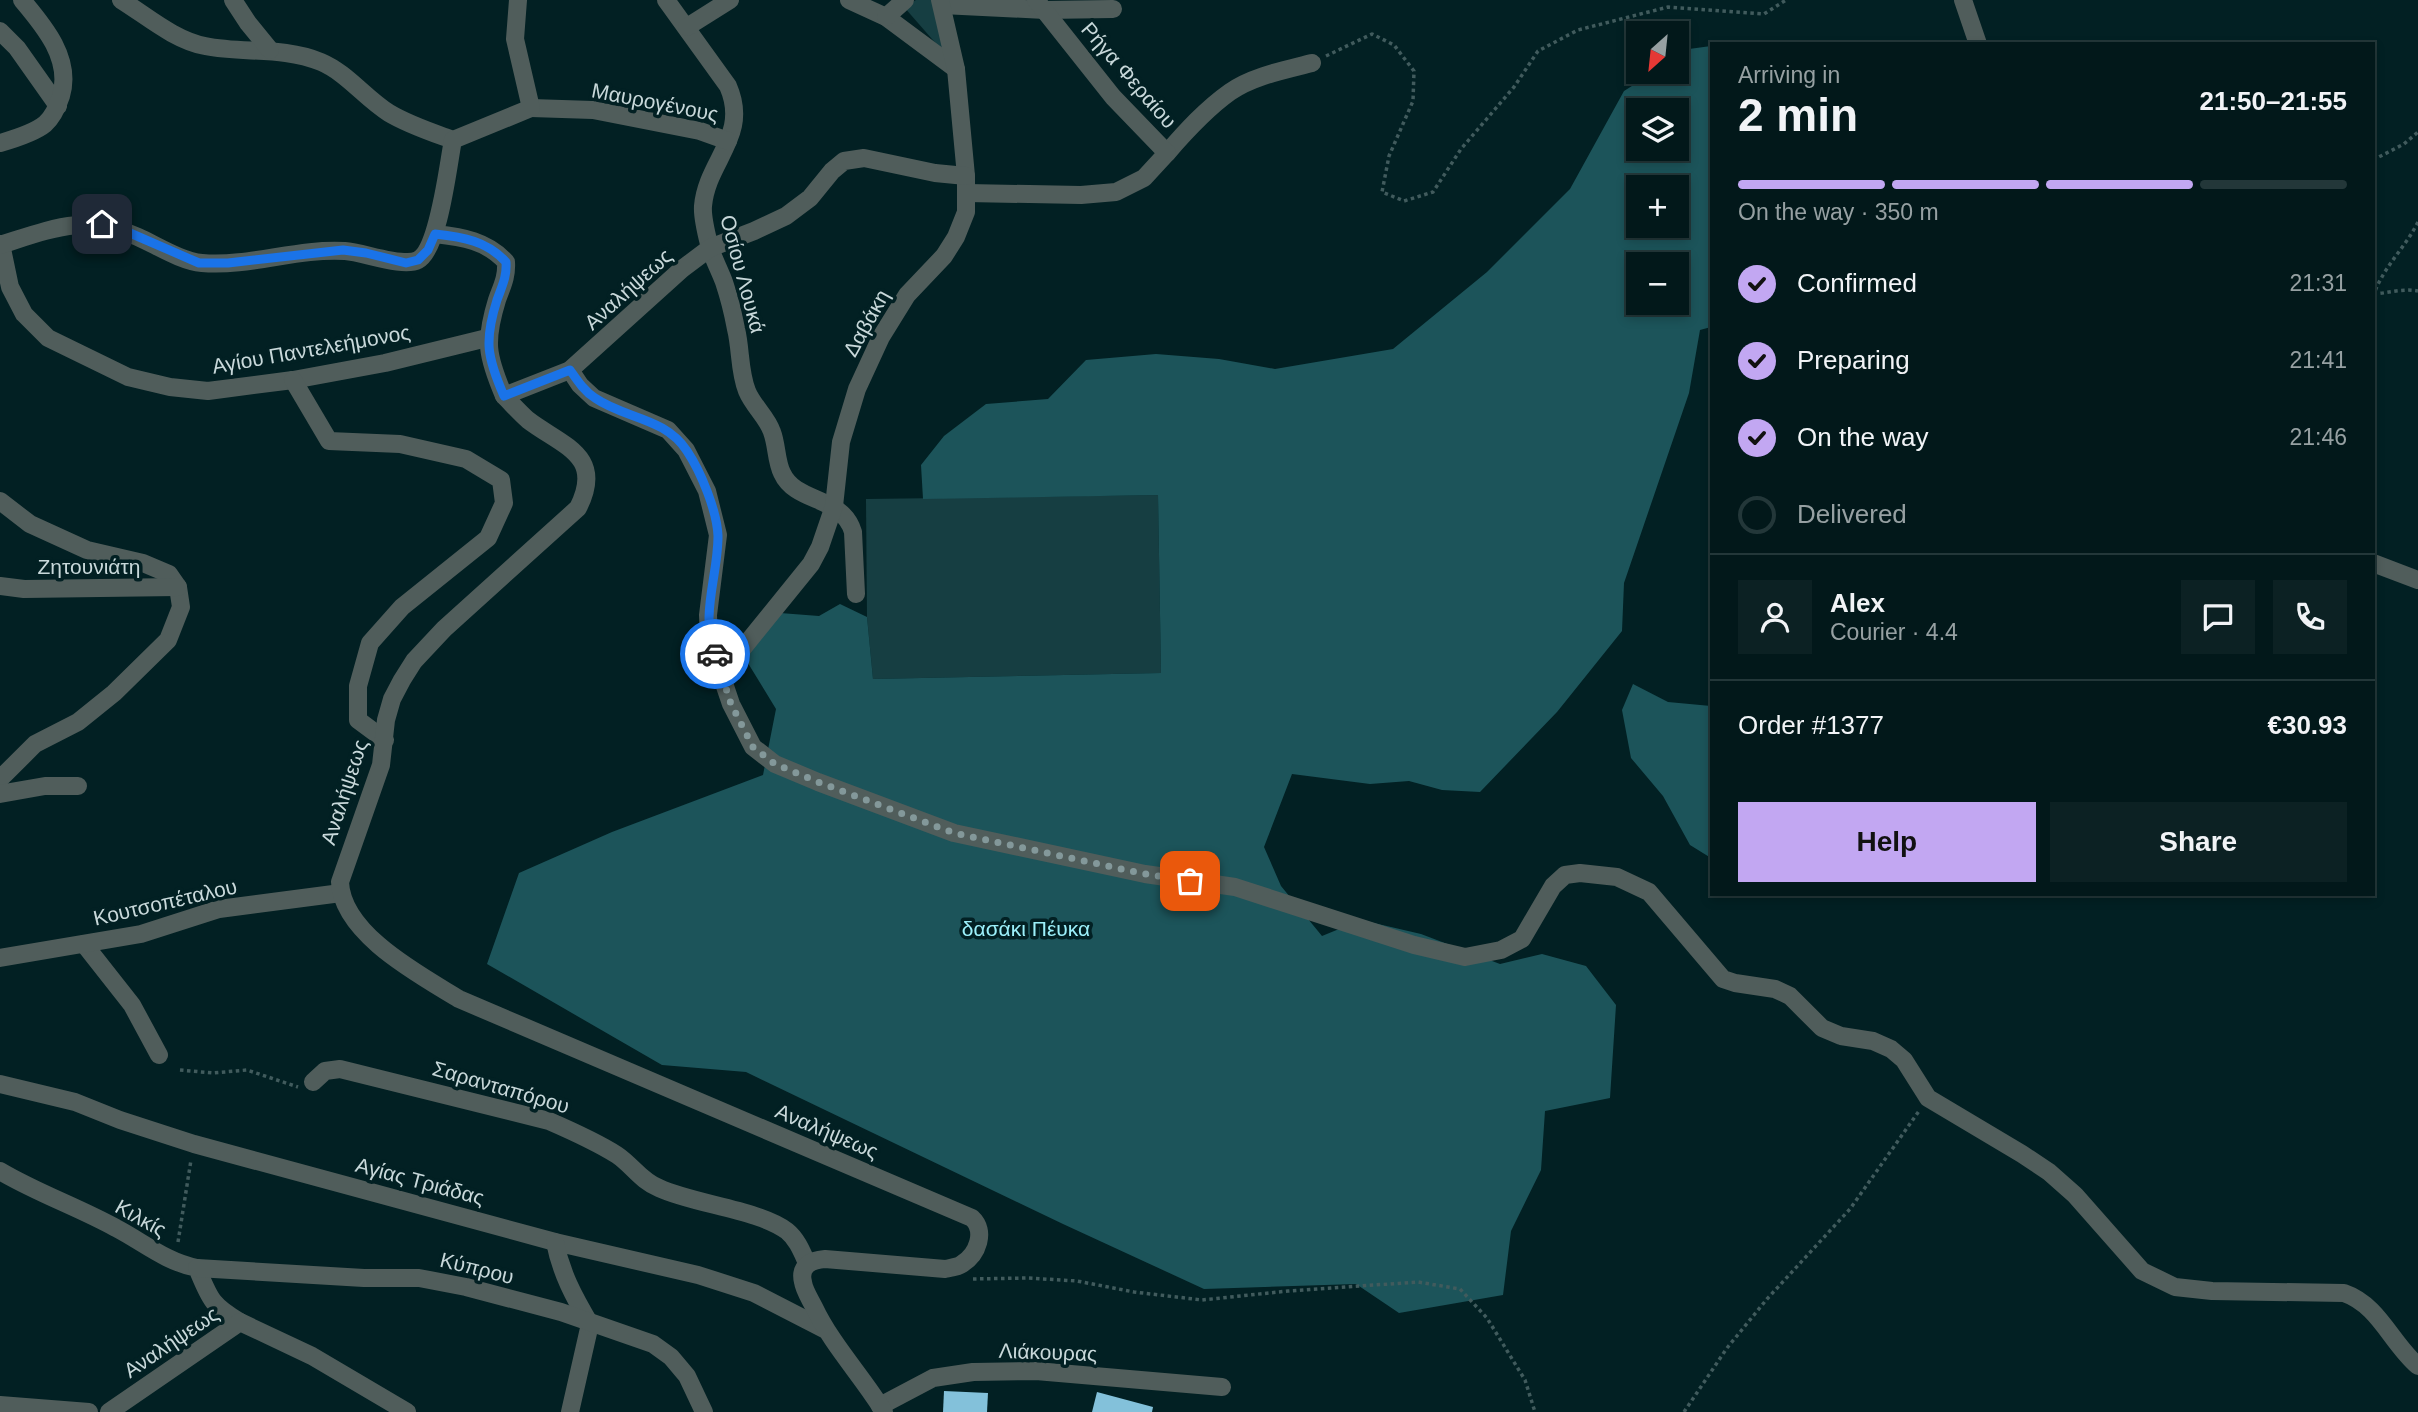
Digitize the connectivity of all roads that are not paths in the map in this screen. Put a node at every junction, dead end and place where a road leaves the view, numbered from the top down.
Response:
1 (22, 0) edge
2 (121, 0) edge
3 (233, 0) edge
4 (518, 0) edge
5 (666, 0) edge
6 (730, 0) edge
7 (849, 0) edge
8 (905, 0) edge
9 (1963, 0) edge
10 (941, 3) edge
11 (1040, 5) edge
12 (1113, 9) dead end
13 (886, 17) junction
14 (687, 27) junction
15 (0, 31) edge
16 (1977, 42) edge
17 (270, 50) junction
18 (1312, 63) road end
19 (956, 69) junction
20 (58, 106) junction
21 (531, 108) junction
22 (453, 140) junction
23 (728, 141) junction
24 (0, 143) edge
25 (1167, 153) junction
26 (1144, 178) joint
27 (966, 185) junction
28 (435, 234) junction
29 (0, 244) edge
30 (710, 248) junction
31 (487, 338) junction
32 (570, 370) junction
33 (293, 380) junction
34 (504, 396) junction
35 (0, 501) edge
36 (834, 506) junction
37 (2375, 564) edge
38 (2418, 580) edge
39 (0, 586) edge
40 (178, 587) junction
41 (856, 594) dead end
42 (721, 670) junction
43 (385, 740) junction
44 (0, 779) edge
45 (78, 786) dead end
46 (0, 794) edge
47 (341, 893) junction
48 (85, 944) junction
49 (0, 958) edge
50 (159, 1055) dead end
51 (313, 1082) road end
52 (0, 1084) edge
53 (0, 1171) edge
54 (555, 1242) junction
55 (807, 1263) junction
56 (197, 1268) junction
57 (240, 1322) junction
58 (590, 1324) junction
59 (824, 1329) junction
60 (2418, 1366) edge
61 (1222, 1387) dead end
62 (0, 1405) edge
63 (882, 1409) edge
64 (89, 1412) edge
65 (109, 1412) edge
66 (407, 1412) edge
67 (570, 1412) edge
68 (704, 1412) edge

1 - 20 street
2 - 17 street
3 - 17 street
4 - 21 street
5 - 14 street, Οσίου Λουκά
6 - 14 street
7 - 13 street
8 - 13 street
9 - 16 street
10 - 11 street
10 - 19 street
11 - 12 street
11 - 25 street, Ρήγα Φεραίου
13 - 19 street
14 - 23 street, Οσίου Λουκά
15 - 20 street
17 - 22 street
18 - 25 street
19 - 27 street
20 - 24 street
21 - 22 street
21 - 23 street, Μαυρογένους
22 - 28 street
23 - 30 street, Οσίου Λουκά
25 - 26 street, Ρήγα Φεραίου
26 - 27 street, Αναλήψεως
27 - 30 street, Αναλήψεως
27 - 36 street, Δαβάκη
28 - 29 street
28 - 31 street
29 - 33 street, Αγίου Παντελεήμονος
30 - 32 street, Αναλήψεως
30 - 36 street, Οσίου Λουκά
31 - 33 street, Αγίου Παντελεήμονος
31 - 34 street
32 - 34 street, Αναλήψεως
32 - 42 street
33 - 43 street
34 - 43 street, Αναλήψεως
35 - 40 street
36 - 41 street
36 - 42 street, Δαβάκη
37 - 38 street
39 - 40 street, Ζητουνιάτη
40 - 44 street
42 - 60 street
43 - 47 street, Αναλήψεως
45 - 46 street
47 - 48 street, Κουτσοπέταλου
47 - 55 street, Αναλήψεως
48 - 49 street, Κουτσοπέταλου
48 - 50 street
51 - 55 street, Σαρανταπόρου
52 - 54 street, Αγίας Τριάδας
53 - 56 street, Κιλκίς
54 - 58 street
54 - 59 street, Αγίας Τριάδας
55 - 59 street
56 - 57 street
56 - 58 street, Κύπρου
57 - 65 street, Αναλήψεως
57 - 66 street, Αναλήψεως
58 - 67 street
58 - 68 street, Κύπρου
59 - 63 street
61 - 63 street, Λιάκουρας
62 - 64 street

